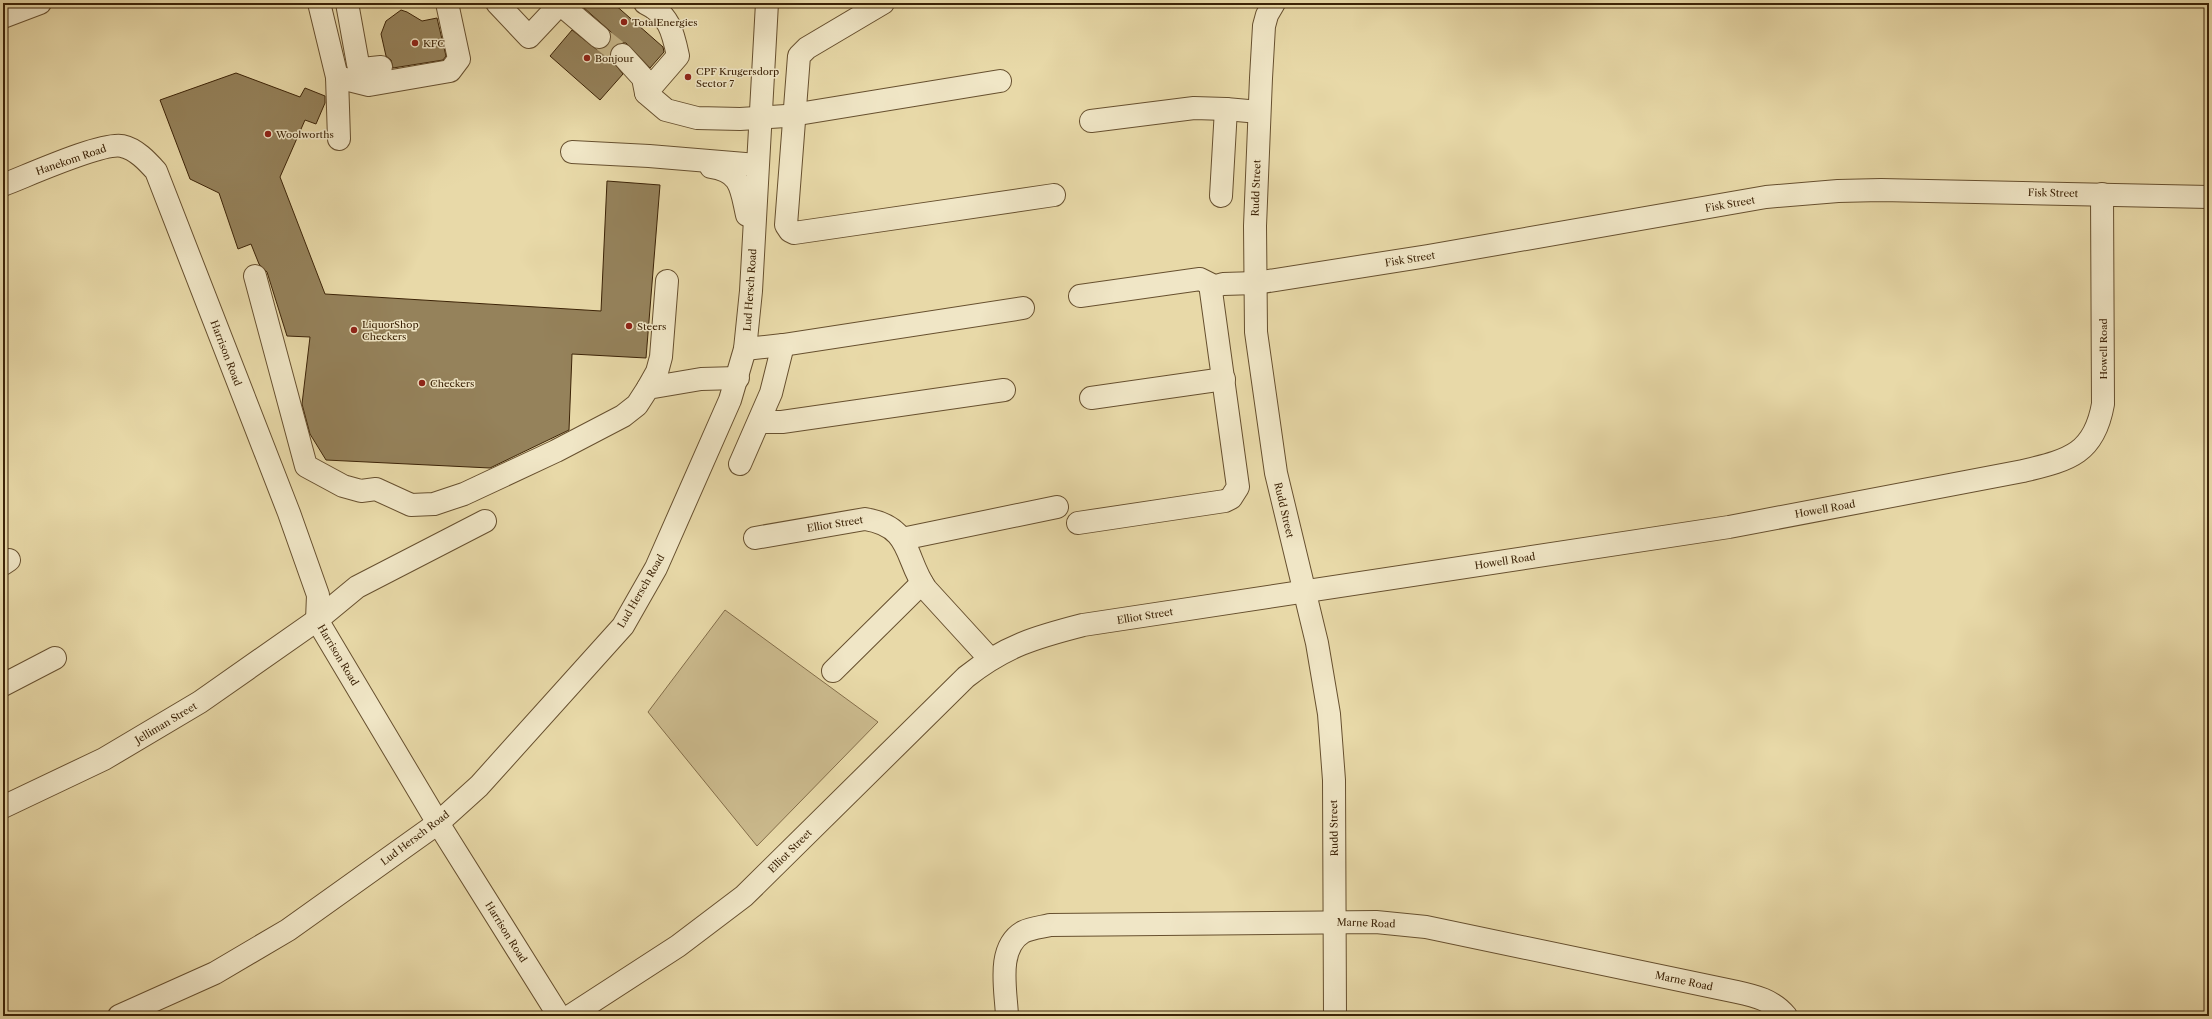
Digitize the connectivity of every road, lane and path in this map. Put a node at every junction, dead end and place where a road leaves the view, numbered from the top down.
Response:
1 (40, 3) edge
2 (347, 3) edge
3 (447, 3) edge
4 (497, 3) edge
5 (645, 3) edge
6 (767, 3) edge
7 (883, 3) edge
8 (1274, 3) edge
9 (559, 4) edge
10 (327, 5) edge
11 (3, 17) edge
12 (599, 37) tunnel mouth
13 (622, 56) tunnel mouth
14 (381, 67) dead end
15 (337, 77) junction
16 (1000, 81) dead end
17 (646, 92) junction
18 (1226, 108) junction
19 (1260, 112) junction
20 (793, 114) junction
21 (760, 117) junction
22 (1091, 121) dead end
23 (339, 139) dead end
24 (572, 152) dead end
25 (649, 156) junction
26 (757, 157) junction
27 (156, 171) joint
28 (3, 184) edge
29 (2102, 194) junction
30 (1054, 196) dead end
31 (1221, 196) dead end
32 (2209, 197) edge
33 (753, 246) junction
34 (255, 276) dead end
35 (667, 281) dead end
36 (1256, 283) junction
37 (1212, 287) junction
38 (1080, 296) dead end
39 (1023, 308) dead end
40 (783, 345) junction
41 (745, 349) junction
42 (738, 378) junction
43 (1224, 379) junction
44 (648, 388) junction
45 (1004, 390) dead end
46 (1091, 398) dead end
47 (760, 422) junction
48 (740, 464) dead end
49 (1058, 507) dead end
50 (485, 521) dead end
51 (1078, 523) dead end
52 (755, 538) dead end
53 (902, 539) junction
54 (922, 583) junction
55 (1305, 591) junction
56 (317, 620) junction
57 (55, 658) dead end
58 (990, 660) junction
59 (833, 671) dead end
60 (3, 685) edge
61 (3, 807) edge
62 (438, 823) junction
63 (1335, 922) junction
64 (119, 1016) edge
65 (559, 1016) edge
66 (570, 1016) edge
67 (1007, 1016) edge
68 (1335, 1016) edge
69 (1786, 1016) edge

1 - 11 street
2 - 14 street
3 - 15 street
4 - 9 street
5 - 17 street
6 - 21 street, Lud Hersch Road
7 - 20 street
8 - 19 street, Rudd Street
9 - 12 street
10 - 15 street
13 - 17 street
15 - 23 street
16 - 20 street
17 - 21 street
18 - 19 street
18 - 22 street
18 - 31 street
19 - 36 street, Rudd Street
20 - 21 street
20 - 30 street
21 - 26 street, Lud Hersch Road
24 - 25 street
25 - 26 street
25 - 33 street
26 - 33 street, Lud Hersch Road
27 - 28 street, Hanekom Road
27 - 56 street, Harrison Road
29 - 32 street, Fisk Street
29 - 36 street, Fisk Street
29 - 55 street, Howell Road
33 - 41 street, Lud Hersch Road
34 - 44 street
35 - 44 street
36 - 37 street, Fisk Street
36 - 55 street, Rudd Street
37 - 38 street
37 - 43 street
39 - 40 street
40 - 41 street
40 - 47 street
41 - 42 street, Lud Hersch Road
42 - 44 street
42 - 62 street, Lud Hersch Road
43 - 46 street
43 - 51 street
45 - 47 street
47 - 48 street
49 - 53 street
50 - 56 street, Jelliman Street
52 - 53 street, Elliot Street
53 - 54 street, Elliot Street
54 - 58 street, Elliot Street
54 - 59 street
55 - 58 street, Elliot Street
55 - 63 street, Rudd Street
56 - 61 street, Jelliman Street
56 - 62 street, Harrison Road
57 - 60 street
58 - 66 street, Elliot Street
62 - 64 street, Lud Hersch Road
62 - 65 street, Harrison Road
63 - 67 street, Marne Road
63 - 68 street, Rudd Street
63 - 69 street, Marne Road

